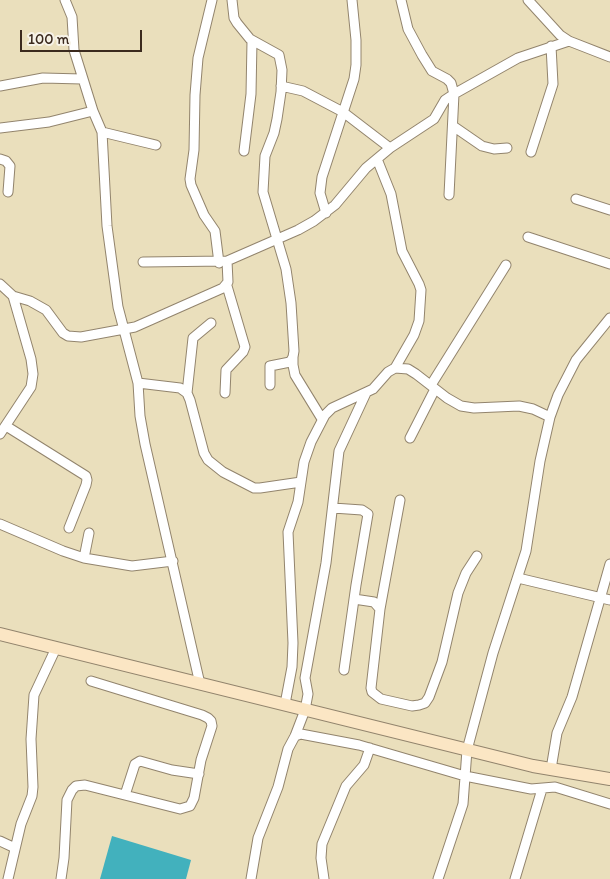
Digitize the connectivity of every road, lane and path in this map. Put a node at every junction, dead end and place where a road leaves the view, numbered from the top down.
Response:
1 (66, 0) edge
2 (212, 0) edge
3 (232, 0) edge
4 (352, 0) edge
5 (401, 0) edge
6 (530, 1) edge
7 (252, 41) junction
8 (568, 41) junction
9 (551, 46) junction
10 (610, 57) edge
11 (82, 79) junction
12 (0, 86) edge
13 (281, 86) junction
14 (454, 94) junction
15 (93, 112) junction
16 (343, 112) junction
17 (453, 126) junction
18 (0, 128) edge
19 (102, 132) junction
20 (156, 146) dead end
21 (390, 148) junction
22 (507, 148) dead end
23 (244, 151) dead end
24 (531, 152) dead end
25 (0, 159) edge
26 (377, 159) junction
27 (8, 192) dead end
28 (449, 195) dead end
29 (576, 199) dead end
30 (610, 210) edge
31 (326, 213) junction
32 (528, 237) dead end
33 (278, 239) junction
34 (143, 262) dead end
35 (223, 262) junction
36 (610, 264) edge
37 (506, 265) dead end
38 (0, 284) edge
39 (227, 286) junction
40 (13, 296) junction
41 (610, 318) edge
42 (211, 323) dead end
43 (125, 330) junction
44 (294, 357) junction
45 (395, 368) junction
46 (138, 382) junction
47 (270, 385) dead end
48 (433, 387) junction
49 (187, 393) junction
50 (225, 393) dead end
51 (366, 393) junction
52 (550, 417) junction
53 (322, 420) junction
54 (6, 426) junction
55 (0, 434) edge
56 (410, 438) dead end
57 (301, 482) junction
58 (400, 500) dead end
59 (333, 508) junction
60 (0, 524) edge
61 (70, 528) dead end
62 (89, 533) dead end
63 (477, 556) dead end
64 (84, 558) junction
65 (173, 561) junction
66 (610, 564) edge
67 (518, 578) junction
68 (599, 597) junction
69 (354, 599) junction
70 (610, 600) edge
71 (380, 609) junction
72 (0, 634) edge
73 (56, 648) junction
74 (344, 670) dead end
75 (91, 682) dead end
76 (200, 684) junction
77 (285, 704) junction
78 (305, 710) junction
79 (295, 736) junction
80 (370, 748) junction
81 (467, 750) junction
82 (551, 769) junction
83 (199, 774) junction
84 (466, 776) junction
85 (610, 779) edge
86 (542, 789) junction
87 (125, 795) junction
88 (610, 804) edge
89 (0, 842) edge
90 (15, 848) junction
91 (251, 878) edge
92 (8, 879) edge
93 (60, 879) edge
94 (261, 879) edge
95 (324, 879) edge
96 (438, 879) edge
97 (516, 879) edge

1 - 11 street
2 - 35 street
3 - 7 street
4 - 16 street
5 - 14 street
6 - 8 street
7 - 13 street
7 - 23 street
8 - 9 street
8 - 10 street
9 - 14 street
9 - 24 street
11 - 12 street
11 - 15 street
13 - 16 street
13 - 33 street
14 - 17 street
14 - 21 street
15 - 18 street
15 - 19 street
16 - 21 street
16 - 31 street
17 - 22 street
17 - 28 street
19 - 20 street
19 - 43 street
21 - 26 street
25 - 27 street
26 - 31 street
26 - 45 street
29 - 30 street
31 - 33 street
32 - 36 street
33 - 35 street
33 - 44 street
34 - 35 street
35 - 39 street
37 - 48 street
38 - 40 street
39 - 43 street
39 - 50 street
40 - 43 street
40 - 54 street
41 - 52 street
42 - 49 street
43 - 46 street
44 - 47 street
44 - 53 street
45 - 48 street
45 - 51 street
46 - 49 street
46 - 65 street
48 - 52 street
48 - 56 street
49 - 57 street
51 - 53 street
51 - 59 street
52 - 67 street
53 - 57 street
54 - 55 street
54 - 61 street
57 - 77 street
58 - 71 street
59 - 69 street
59 - 78 street
60 - 64 street
62 - 64 street
63 - 71 street
64 - 65 street
65 - 76 street
66 - 68 street
67 - 68 street
67 - 81 street
68 - 70 street
68 - 82 street
69 - 71 street
69 - 74 street
72 - 73 main road
73 - 76 main road
73 - 90 street
75 - 83 street
76 - 77 main road
77 - 78 main road
78 - 79 street
78 - 81 main road
79 - 80 street
79 - 91 street
80 - 84 street
80 - 95 street
81 - 82 main road
81 - 84 street
82 - 85 main road
83 - 87 street
83 - 87 street
84 - 86 street
84 - 96 street
86 - 88 street
86 - 97 street
87 - 93 street
89 - 90 street
90 - 92 street
91 - 94 street

